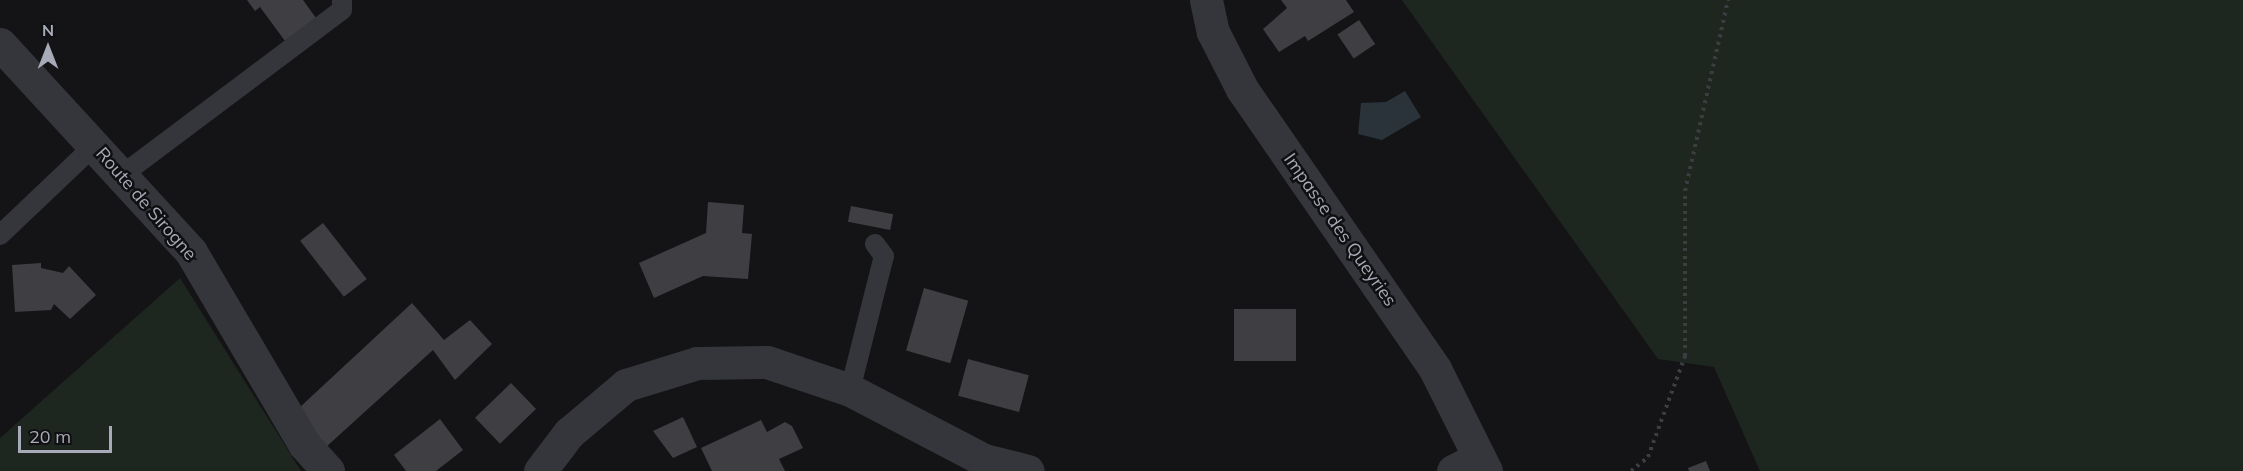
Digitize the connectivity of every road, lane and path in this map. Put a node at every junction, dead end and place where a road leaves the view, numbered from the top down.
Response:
1 (342, 0) edge
2 (1206, 0) edge
3 (1728, 0) edge
4 (0, 44) edge
5 (95, 145) junction
6 (122, 175) junction
7 (0, 235) edge
8 (875, 244) dead end
9 (850, 390) junction
10 (1472, 467) edge
11 (328, 471) edge
12 (540, 471) edge
13 (1028, 471) edge
14 (1631, 471) edge

1 - 6 lane
2 - 10 street, Impasse des Queyries
3 - 14 path
4 - 5 street, Route de Sirogne
5 - 6 street, Route de Sirogne
5 - 7 lane
6 - 11 street, Route de Sirogne
8 - 9 lane
9 - 12 street
9 - 13 street

